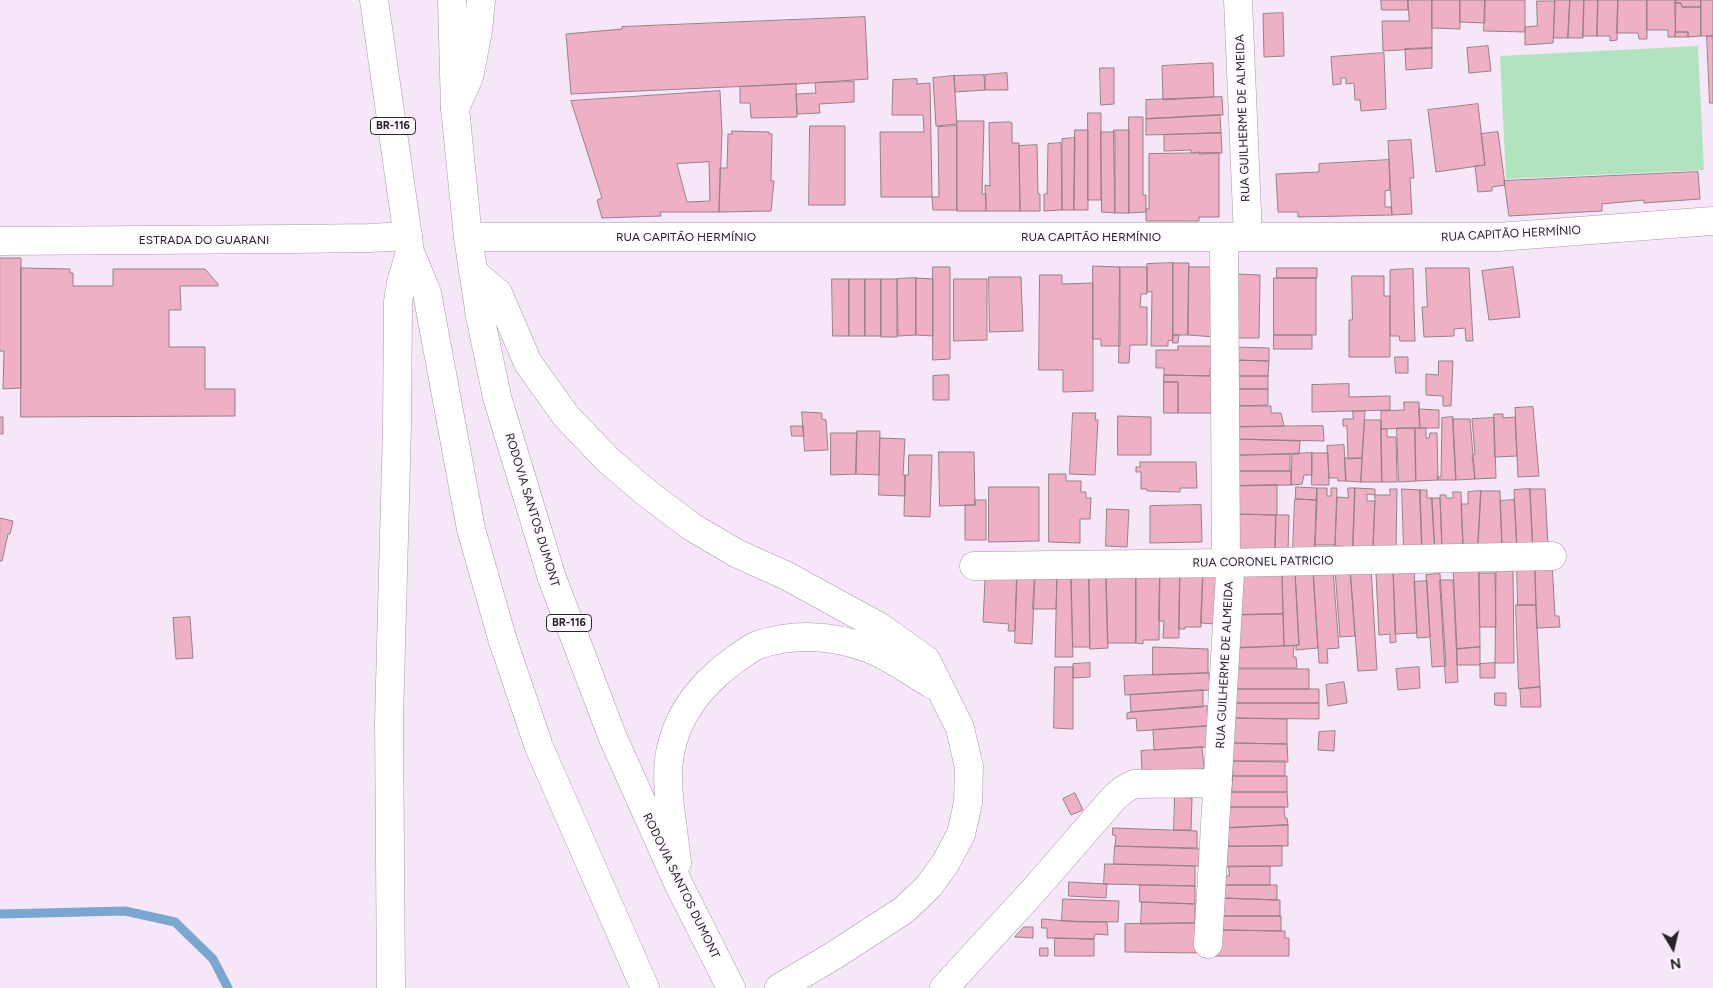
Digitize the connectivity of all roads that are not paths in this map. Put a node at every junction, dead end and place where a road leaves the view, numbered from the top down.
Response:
1 (374, 0) edge
2 (452, 0) edge
3 (481, 0) edge
4 (1238, 0) edge
5 (455, 108) junction
6 (1713, 220) edge
7 (468, 237) junction
8 (1236, 237) junction
9 (0, 241) edge
10 (409, 244) junction
11 (473, 272) junction
12 (1552, 556) dead end
13 (1226, 563) junction
14 (974, 566) dead end
15 (940, 690) junction
16 (1218, 784) junction
17 (679, 885) junction
18 (1208, 944) dead end
19 (391, 988) edge
20 (645, 988) edge
21 (731, 988) edge
22 (779, 988) edge
23 (944, 988) edge

1 - 10 main road, BR-116
2 - 5 main road, RODOVIA SANTOS DUMONT / BR-116
3 - 5 main road
4 - 8 main road, RUA GUILHERME DE ALMEIDA
5 - 7 main road, RODOVIA SANTOS DUMONT / BR-116
6 - 8 main road, RUA CAPITÃO HERMÍNIO
7 - 8 main road, RUA CAPITÃO HERMÍNIO
7 - 11 main road, RODOVIA SANTOS DUMONT / BR-116
8 - 13 main road, RUA GUILHERME DE ALMEIDA
9 - 10 main road, ESTRADA DO GUARANI
10 - 19 main road
10 - 20 main road, BR-116
11 - 15 main road
11 - 17 main road, RODOVIA SANTOS DUMONT / BR-116
12 - 13 main road, RUA CORONEL PATRICIO
13 - 14 main road, RUA CORONEL PATRICIO
13 - 16 main road, RUA GUILHERME DE ALMEIDA
15 - 17 main road
15 - 22 main road
16 - 18 main road, RUA GUILHERME DE ALMEIDA
16 - 23 main road
17 - 21 main road, RODOVIA SANTOS DUMONT / BR-116

